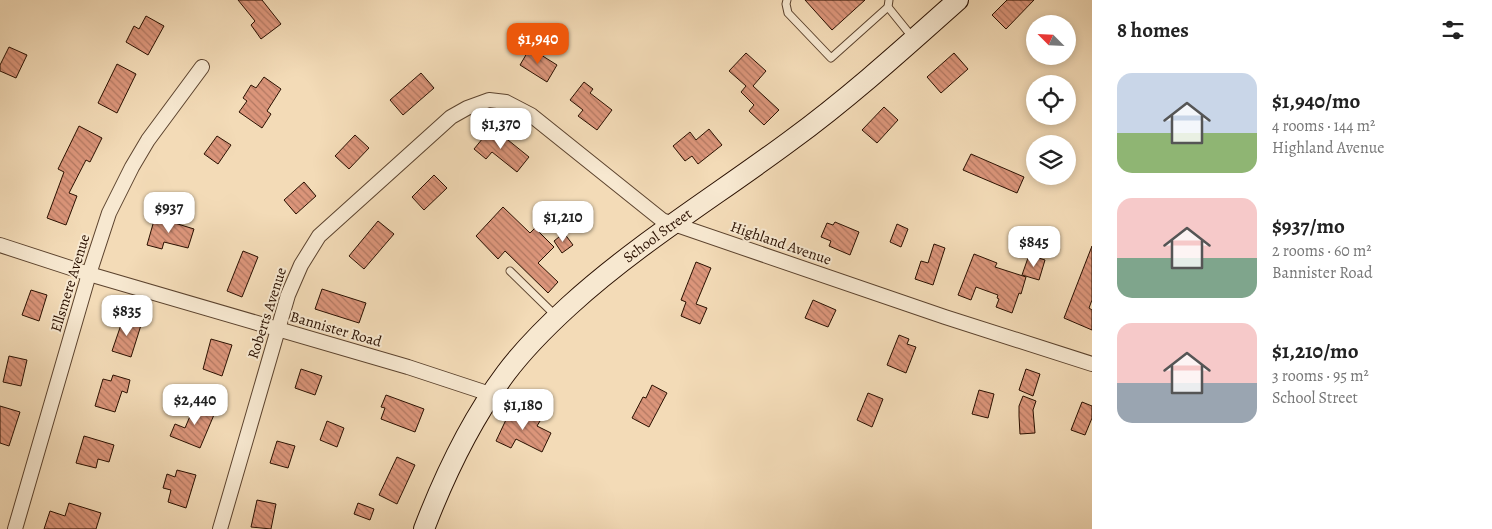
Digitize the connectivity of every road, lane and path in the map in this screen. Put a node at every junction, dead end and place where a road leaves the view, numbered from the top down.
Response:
1 (787, 0) edge
2 (958, 0) edge
3 (888, 4) edge
4 (914, 40) junction
5 (202, 67) dead end
6 (488, 100) joint
7 (674, 224) junction
8 (0, 245) edge
9 (510, 271) dead end
10 (89, 274) junction
11 (557, 317) junction
12 (278, 329) junction
13 (1092, 364) edge
14 (490, 394) junction
15 (15, 529) edge
16 (220, 529) edge
17 (424, 529) edge

1 - 3 lane
2 - 4 street, School Street
3 - 4 lane
4 - 7 street, School Street
5 - 10 street, Ellsmere Avenue
6 - 7 street, Highland Avenue
6 - 12 street, Roberts Avenue
7 - 11 street, School Street
7 - 13 street, Highland Avenue
8 - 10 street, Bannister Road
9 - 11 lane
10 - 12 street, Bannister Road
10 - 15 street, Ellsmere Avenue
11 - 14 street, School Street
12 - 14 street, Bannister Road
12 - 16 street, Roberts Avenue
14 - 17 street, School Street

